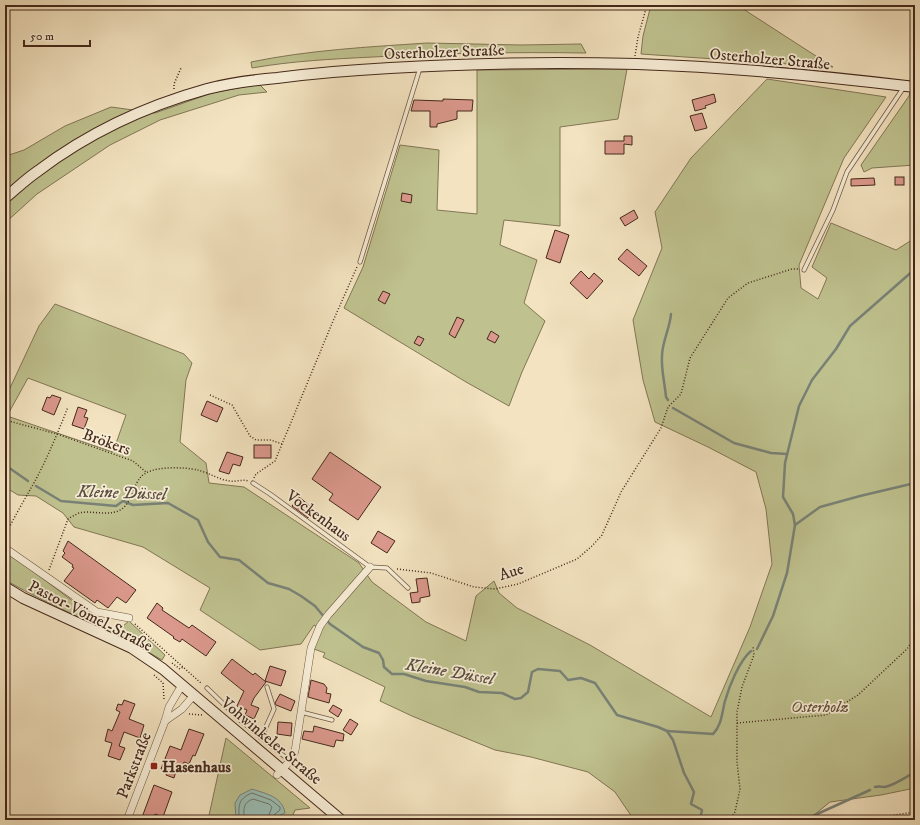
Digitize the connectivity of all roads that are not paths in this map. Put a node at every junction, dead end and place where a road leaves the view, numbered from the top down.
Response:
1 (421, 66) junction
2 (904, 86) junction
3 (915, 87) edge
4 (5, 198) edge
5 (360, 262) road end
6 (804, 270) road end
7 (252, 483) road end
8 (5, 548) edge
9 (370, 567) junction
10 (5, 587) edge
11 (408, 588) dead end
12 (129, 618) road end
13 (182, 685) junction
14 (267, 687) dead end
15 (207, 688) road end
16 (194, 695) junction
17 (301, 712) junction
18 (332, 720) dead end
19 (165, 721) junction
20 (261, 738) junction
21 (290, 761) junction
22 (279, 772) junction
23 (127, 820) edge
24 (341, 820) edge
25 (826, 820) edge
26 (846, 820) edge

1 - 2 main road, Osterholzer Straße
1 - 4 main road, Osterholzer Straße
1 - 5 lane
2 - 3 main road, Osterholzer Straße
2 - 6 lane
7 - 9 lane, Vockenhaus
8 - 12 street, Pastor-Vömel-Straße
9 - 11 lane
9 - 17 street
10 - 13 main road, Pastor-Vömel-Straße
13 - 16 main road, Vohwinkeler Straße
13 - 19 street, Parkstraße
14 - 20 lane, Vohwinkeler Straße
15 - 20 lane, Vohwinkeler Straße
16 - 19 street, Parkstraße
16 - 22 main road, Vohwinkeler Straße
17 - 18 lane
17 - 21 street
19 - 23 street, Parkstraße
20 - 21 lane, Vohwinkeler Straße
21 - 22 street
22 - 24 main road, Vohwinkeler Straße
25 - 26 lane

